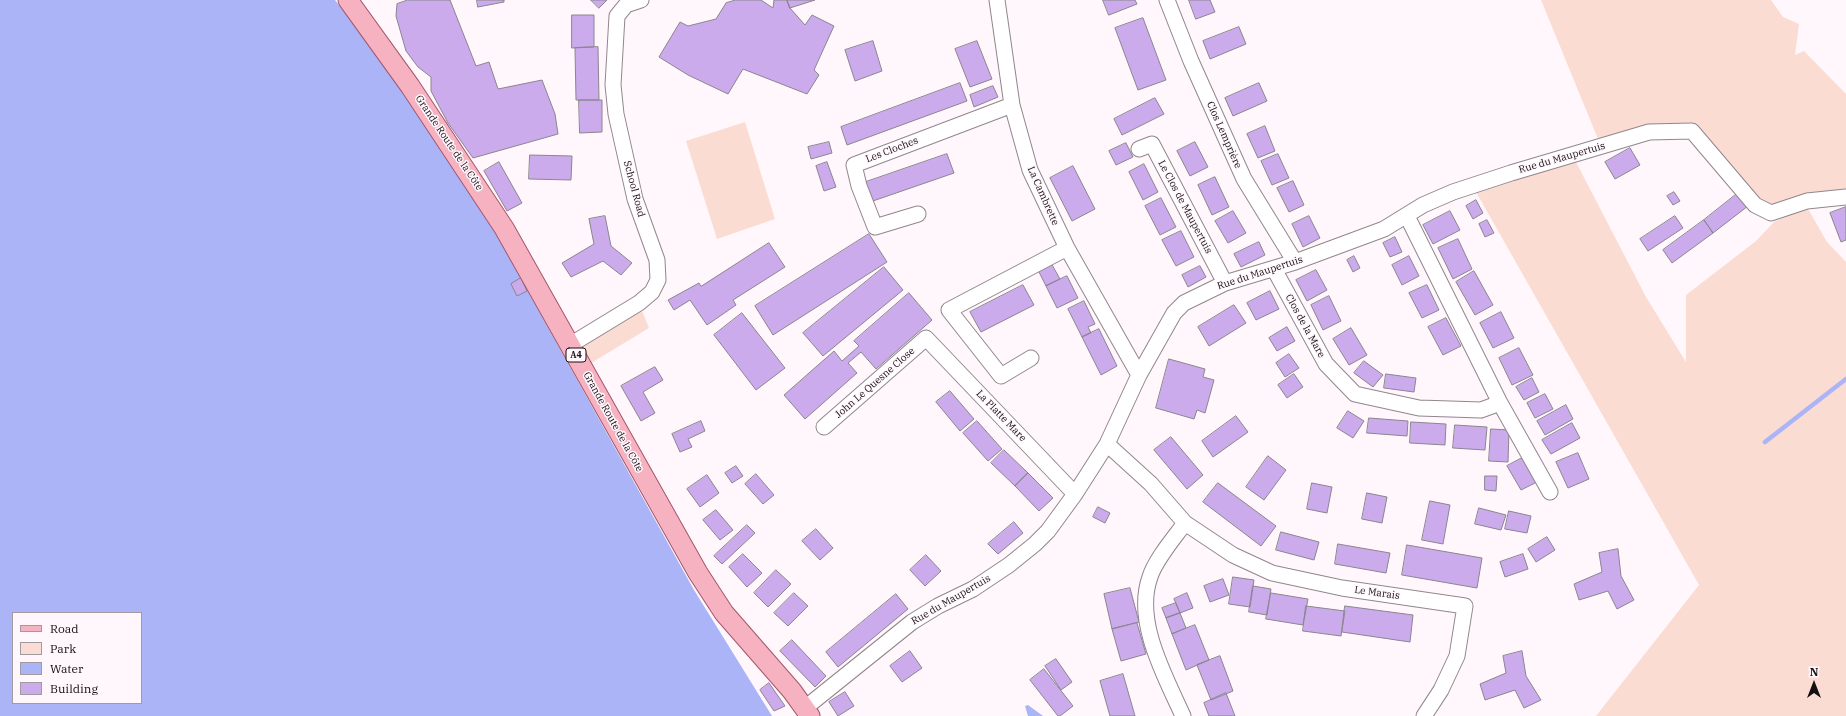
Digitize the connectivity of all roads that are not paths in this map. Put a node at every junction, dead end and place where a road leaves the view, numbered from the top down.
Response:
1 (348, 0) edge
2 (641, 0) edge
3 (997, 0) edge
4 (1167, 0) edge
5 (1012, 105) junction
6 (1139, 149) dead end
7 (1846, 197) edge
8 (918, 214) dead end
9 (1407, 216) junction
10 (1067, 248) junction
11 (1295, 262) junction
12 (1274, 269) junction
13 (1225, 283) junction
14 (926, 338) joint
15 (570, 345) junction
16 (1031, 358) dead end
17 (1139, 375) junction
18 (1500, 403) junction
19 (824, 427) dead end
20 (1107, 444) junction
21 (1550, 492) dead end
22 (1075, 494) junction
23 (1185, 523) junction
24 (807, 712) edge
25 (1183, 716) edge
26 (1424, 716) edge

1 - 15 main road, Grande Route de la Côte / A4
2 - 15 street, School Road
3 - 5 street, La Cambrette
4 - 11 street, Clos Lemprière
5 - 8 street, Les Cloches
5 - 10 street, La Cambrette
6 - 13 street, Le Clos de Maupertuis
7 - 9 street, Rue du Maupertuis
9 - 11 street, Rue du Maupertuis
9 - 18 street
10 - 16 street
10 - 17 street, La Cambrette
11 - 12 street, Rue du Maupertuis
12 - 13 street, Rue du Maupertuis
12 - 18 street, Clos de la Mare
13 - 17 street, Rue du Maupertuis
14 - 19 street, John Le Quesne Close
14 - 22 street, La Platte Mare
15 - 24 main road, Grande Route de la Côte / A4
17 - 20 street, Rue du Maupertuis
18 - 21 street
20 - 22 street, Rue du Maupertuis
20 - 23 street, Le Marais
22 - 24 street, Rue du Maupertuis
23 - 25 street
23 - 26 street, Le Marais

